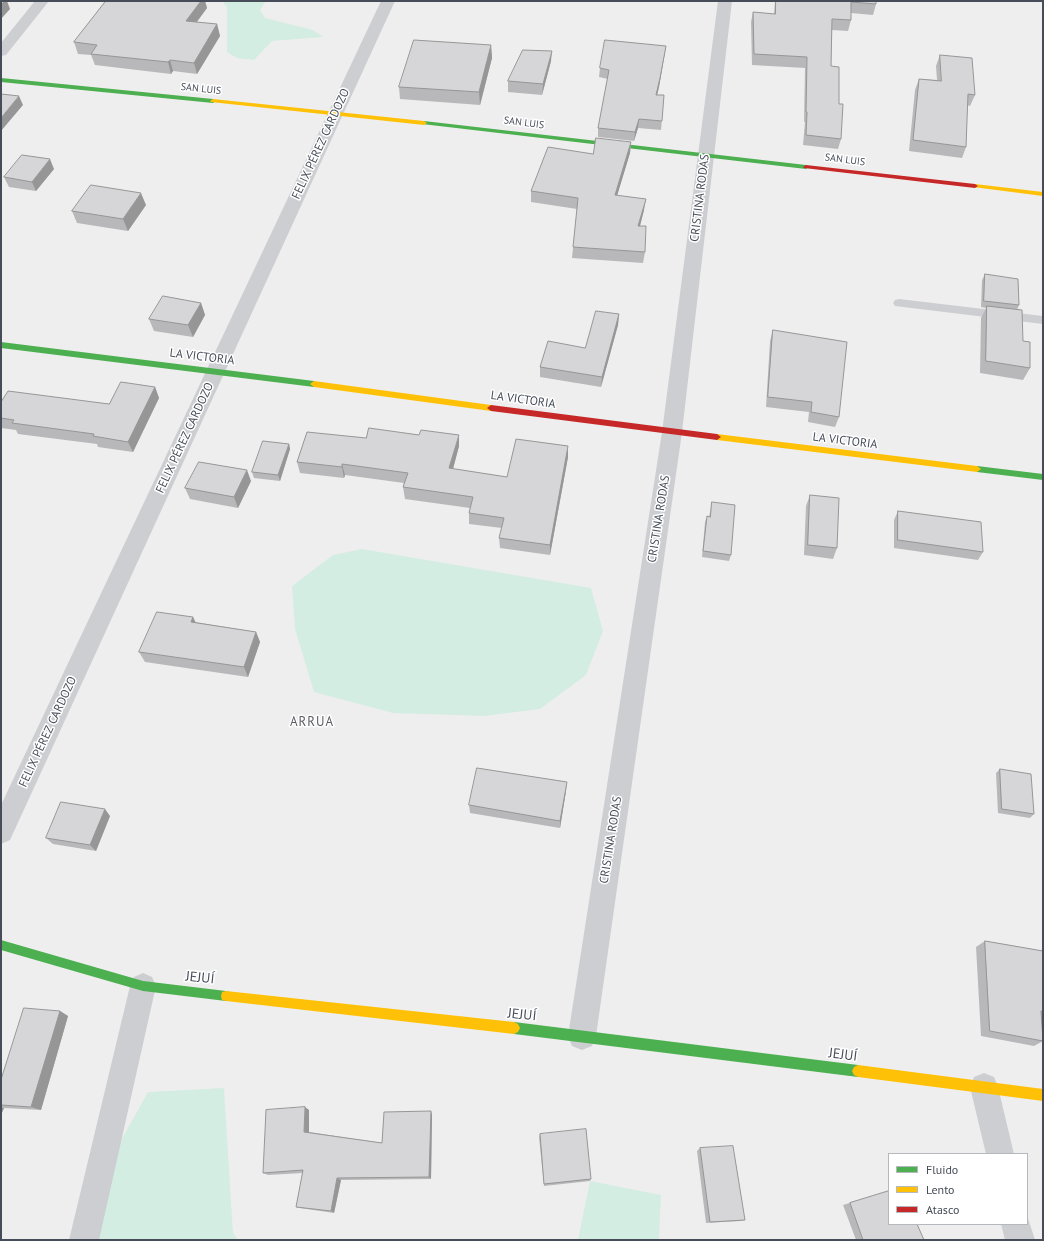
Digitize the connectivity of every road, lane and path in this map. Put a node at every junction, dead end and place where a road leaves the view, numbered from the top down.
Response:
1 (42, 1) edge
2 (388, 1) edge
3 (725, 1) edge
4 (1, 52) edge
5 (1, 80) edge
6 (335, 113) junction
7 (705, 155) junction
8 (1043, 194) edge
9 (899, 303) dead end
10 (1043, 320) edge
11 (1, 345) edge
12 (216, 371) junction
13 (672, 432) junction
14 (1043, 477) edge
15 (1, 832) edge
16 (1, 945) edge
17 (143, 986) junction
18 (582, 1036) junction
19 (984, 1087) junction
20 (1043, 1095) edge
21 (1000, 1153) edge
22 (1016, 1225) edge
23 (84, 1240) edge
24 (1020, 1240) edge

1 - 4 street
2 - 6 street, FELIX PÉREZ CARDOZO
3 - 7 street, CRISTINA RODAS
5 - 6 street, SAN LUIS
6 - 7 street, SAN LUIS
6 - 12 street, FELIX PÉREZ CARDOZO
7 - 8 street, SAN LUIS
7 - 13 street, CRISTINA RODAS
9 - 10 lane
11 - 12 street, LA VICTORIA
12 - 13 street, LA VICTORIA
12 - 15 street, FELIX PÉREZ CARDOZO
13 - 14 street, LA VICTORIA
13 - 18 street, CRISTINA RODAS
16 - 17 street, JEJUÍ
17 - 18 street, JEJUÍ
17 - 23 street
18 - 19 street, JEJUÍ
19 - 20 street, JEJUÍ
19 - 21 street
22 - 24 street

